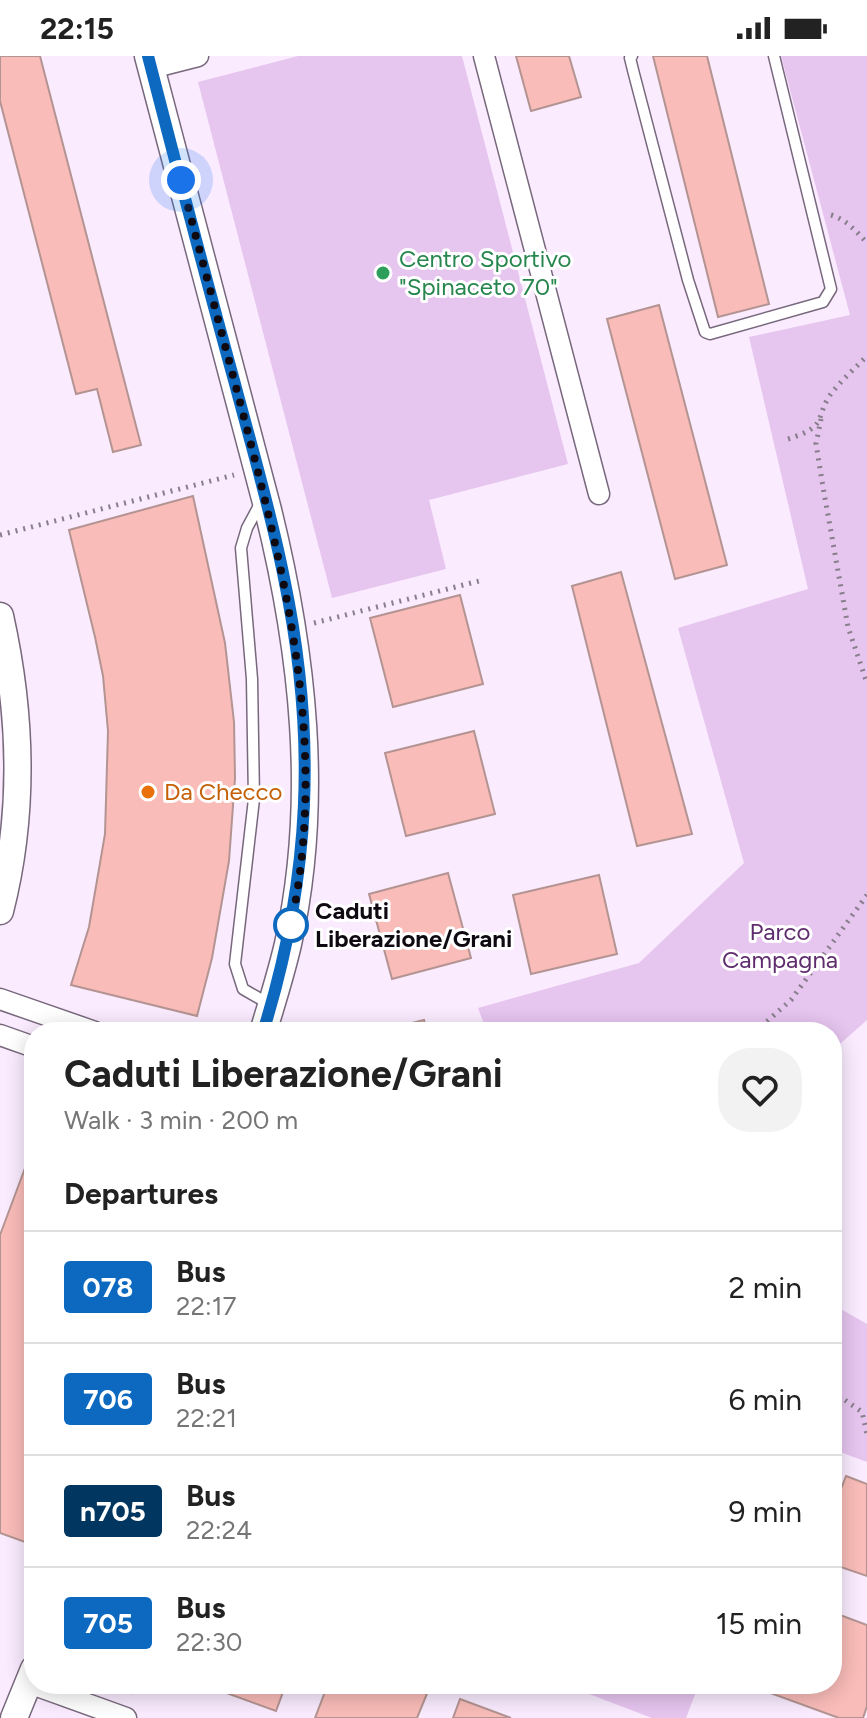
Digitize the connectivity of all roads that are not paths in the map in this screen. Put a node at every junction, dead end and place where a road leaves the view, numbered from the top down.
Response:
1 (198, 56) edge
2 (484, 56) edge
3 (632, 56) edge
4 (774, 56) edge
5 (149, 62) edge
6 (599, 494) dead end
7 (264, 495) junction
8 (0, 616) edge
9 (0, 911) edge
10 (0, 999) edge
11 (271, 1005) junction
12 (66, 1022) edge
13 (266, 1022) edge
14 (0, 1035) edge
15 (24, 1043) edge
16 (24, 1693) edge
17 (72, 1694) edge
18 (14, 1718) edge
19 (126, 1718) edge

1 - 5 street
2 - 6 street
3 - 4 lane
5 - 7 street
7 - 11 street
7 - 11 lane
8 - 9 street
10 - 12 street
11 - 13 street
14 - 15 street
16 - 18 street
17 - 19 street

